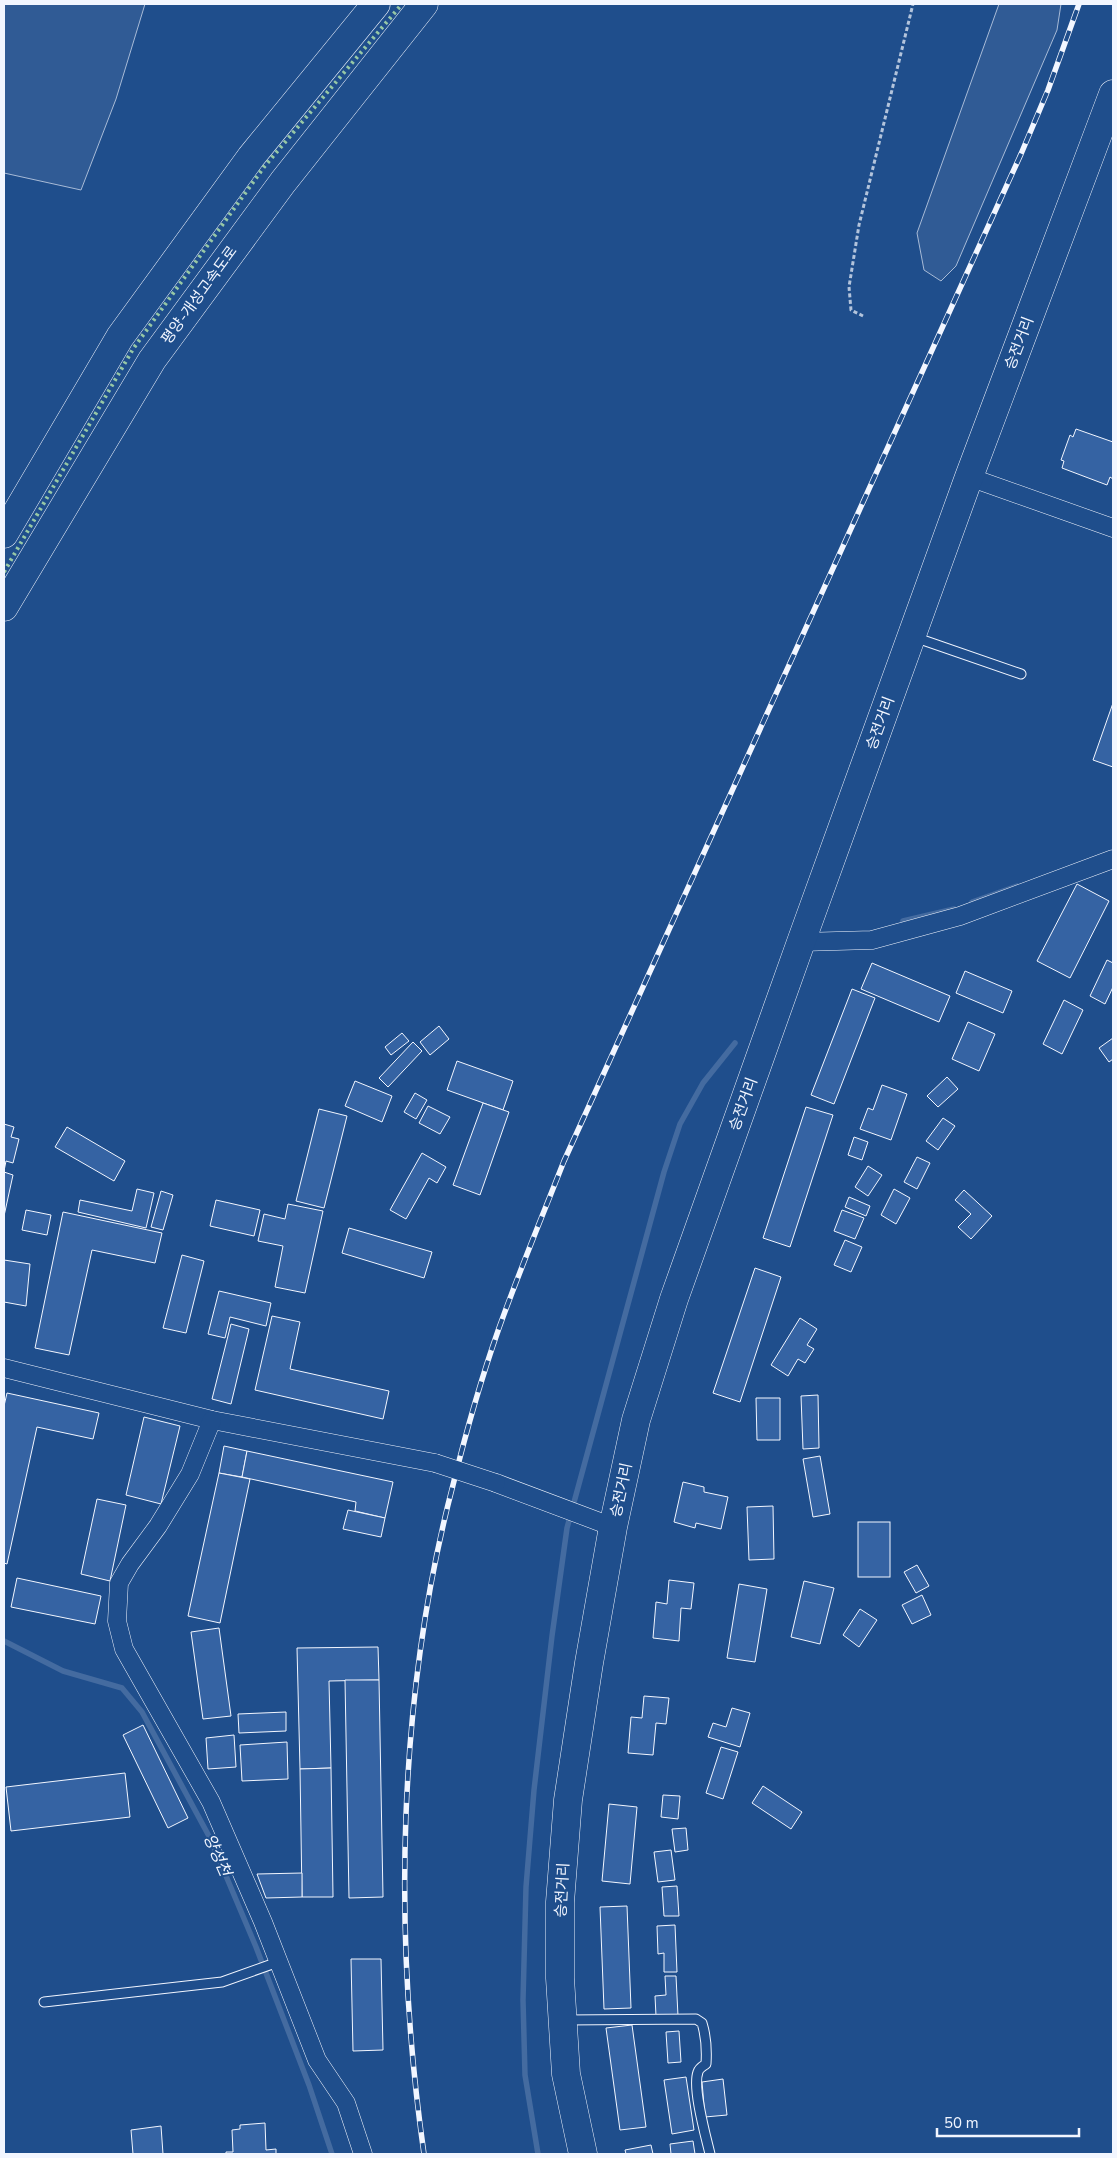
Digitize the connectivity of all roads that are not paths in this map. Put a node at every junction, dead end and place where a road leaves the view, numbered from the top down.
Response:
1 (376, 4) edge
2 (424, 4) edge
3 (1113, 94) edge
4 (969, 477) junction
5 (1113, 528) edge
6 (4, 534) edge
7 (4, 607) edge
8 (912, 636) junction
9 (1021, 674) dead end
10 (1113, 859) edge
11 (801, 942) junction
12 (4, 1368) edge
13 (212, 1420) junction
14 (613, 1527) junction
15 (277, 1963) junction
16 (44, 2002) dead end
17 (563, 2020) junction
18 (362, 2154) edge
19 (583, 2154) edge
20 (710, 2154) edge

1 - 6 main road
2 - 7 main road, 평양-개성고속도로
3 - 4 main road, 승전거리
4 - 5 street
4 - 8 main road, 승전거리
8 - 9 lane
8 - 11 main road, 승전거리
10 - 11 street
11 - 14 main road, 승전거리
12 - 13 street
13 - 14 street, bridge
13 - 15 street
14 - 17 main road, 승전거리
15 - 16 lane
15 - 18 street
17 - 19 main road, 승전거리
17 - 20 lane

